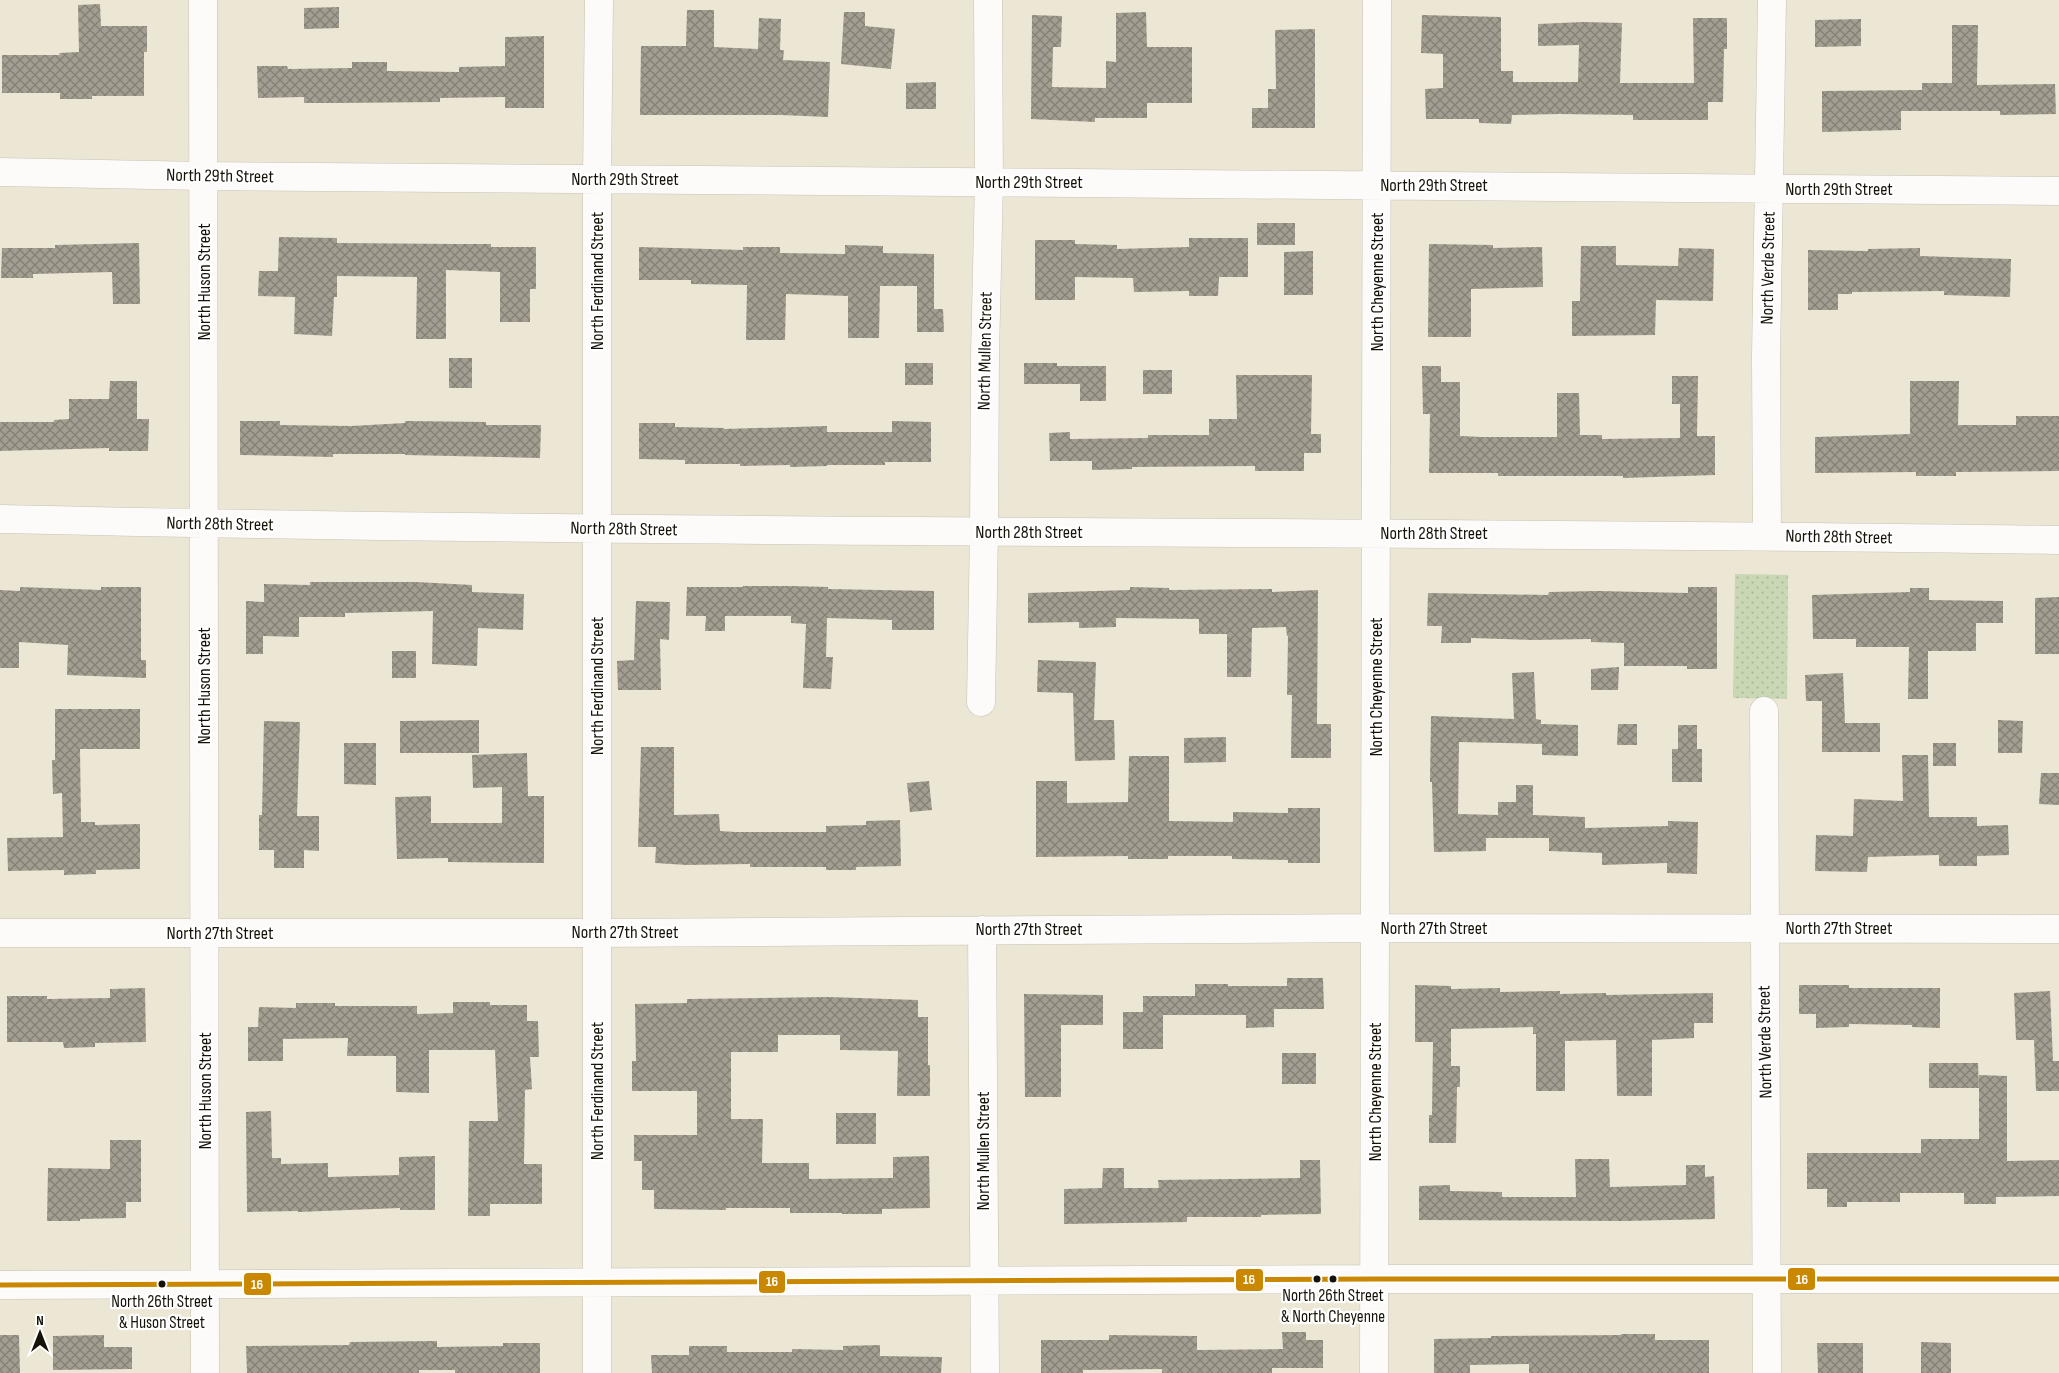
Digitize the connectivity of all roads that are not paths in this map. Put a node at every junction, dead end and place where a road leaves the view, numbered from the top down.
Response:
1 (203, 0) edge
2 (599, 0) edge
3 (988, 0) edge
4 (1377, 0) edge
5 (1772, 0) edge
6 (0, 172) edge
7 (203, 176) junction
8 (597, 178) junction
9 (989, 182) junction
10 (1377, 185) junction
11 (1770, 188) junction
12 (2059, 191) edge
13 (0, 519) edge
14 (204, 524) junction
15 (597, 529) junction
16 (984, 532) junction
17 (1376, 532) junction
18 (1767, 536) junction
19 (2059, 540) edge
20 (981, 702) dead end
21 (1764, 711) dead end
22 (1375, 928) junction
23 (1764, 928) junction
24 (2059, 929) edge
25 (982, 930) junction
26 (597, 932) junction
27 (0, 933) edge
28 (205, 934) junction
29 (1374, 1279) junction
30 (1766, 1279) junction
31 (2059, 1279) edge
32 (984, 1280) junction
33 (597, 1281) junction
34 (205, 1283) junction
35 (0, 1285) edge
36 (205, 1373) edge
37 (597, 1373) edge
38 (985, 1373) edge
39 (1374, 1373) edge
40 (1767, 1373) edge

1 - 7 street, North Huson Street
2 - 8 street, North Ferdinand Street
3 - 9 street, North Mullen Street
4 - 10 street, North Cheyenne Street
5 - 11 street, North Verde Street
6 - 7 street, North 29th Street
7 - 8 street, North 29th Street
7 - 14 street, North Huson Street
8 - 9 street, North 29th Street
8 - 15 street, North Ferdinand Street
9 - 10 street, North 29th Street
9 - 16 street, North Mullen Street
10 - 11 street, North 29th Street
10 - 17 street, North Cheyenne Street
11 - 12 street, North 29th Street
11 - 18 street, North Verde Street
13 - 14 street, North 28th Street
14 - 15 street, North 28th Street
14 - 28 street, North Huson Street
15 - 16 street, North 28th Street
15 - 26 street, North Ferdinand Street
16 - 17 street, North 28th Street
16 - 20 street, North Mullen Street
17 - 18 street, North 28th Street
17 - 22 street, North Cheyenne Street
18 - 19 street, North 28th Street
21 - 23 street, North Verde Street
22 - 23 street, North 27th Street
22 - 25 street, North 27th Street
22 - 29 street, North Cheyenne Street
23 - 24 street, North 27th Street
23 - 30 street, North Verde Street
25 - 26 street, North 27th Street
25 - 32 street, North Mullen Street
26 - 28 street, North 27th Street
26 - 33 street, North Ferdinand Street
27 - 28 street, North 27th Street
28 - 34 street, North Huson Street
29 - 30 street
29 - 32 street
29 - 39 street, North Cheyenne Street
30 - 31 street
30 - 40 street, North Verde Street
32 - 33 street
32 - 38 street, North Mullen Street
33 - 34 street
33 - 37 street, North Ferdinand Street
34 - 35 street
34 - 36 street, North Huson Street

